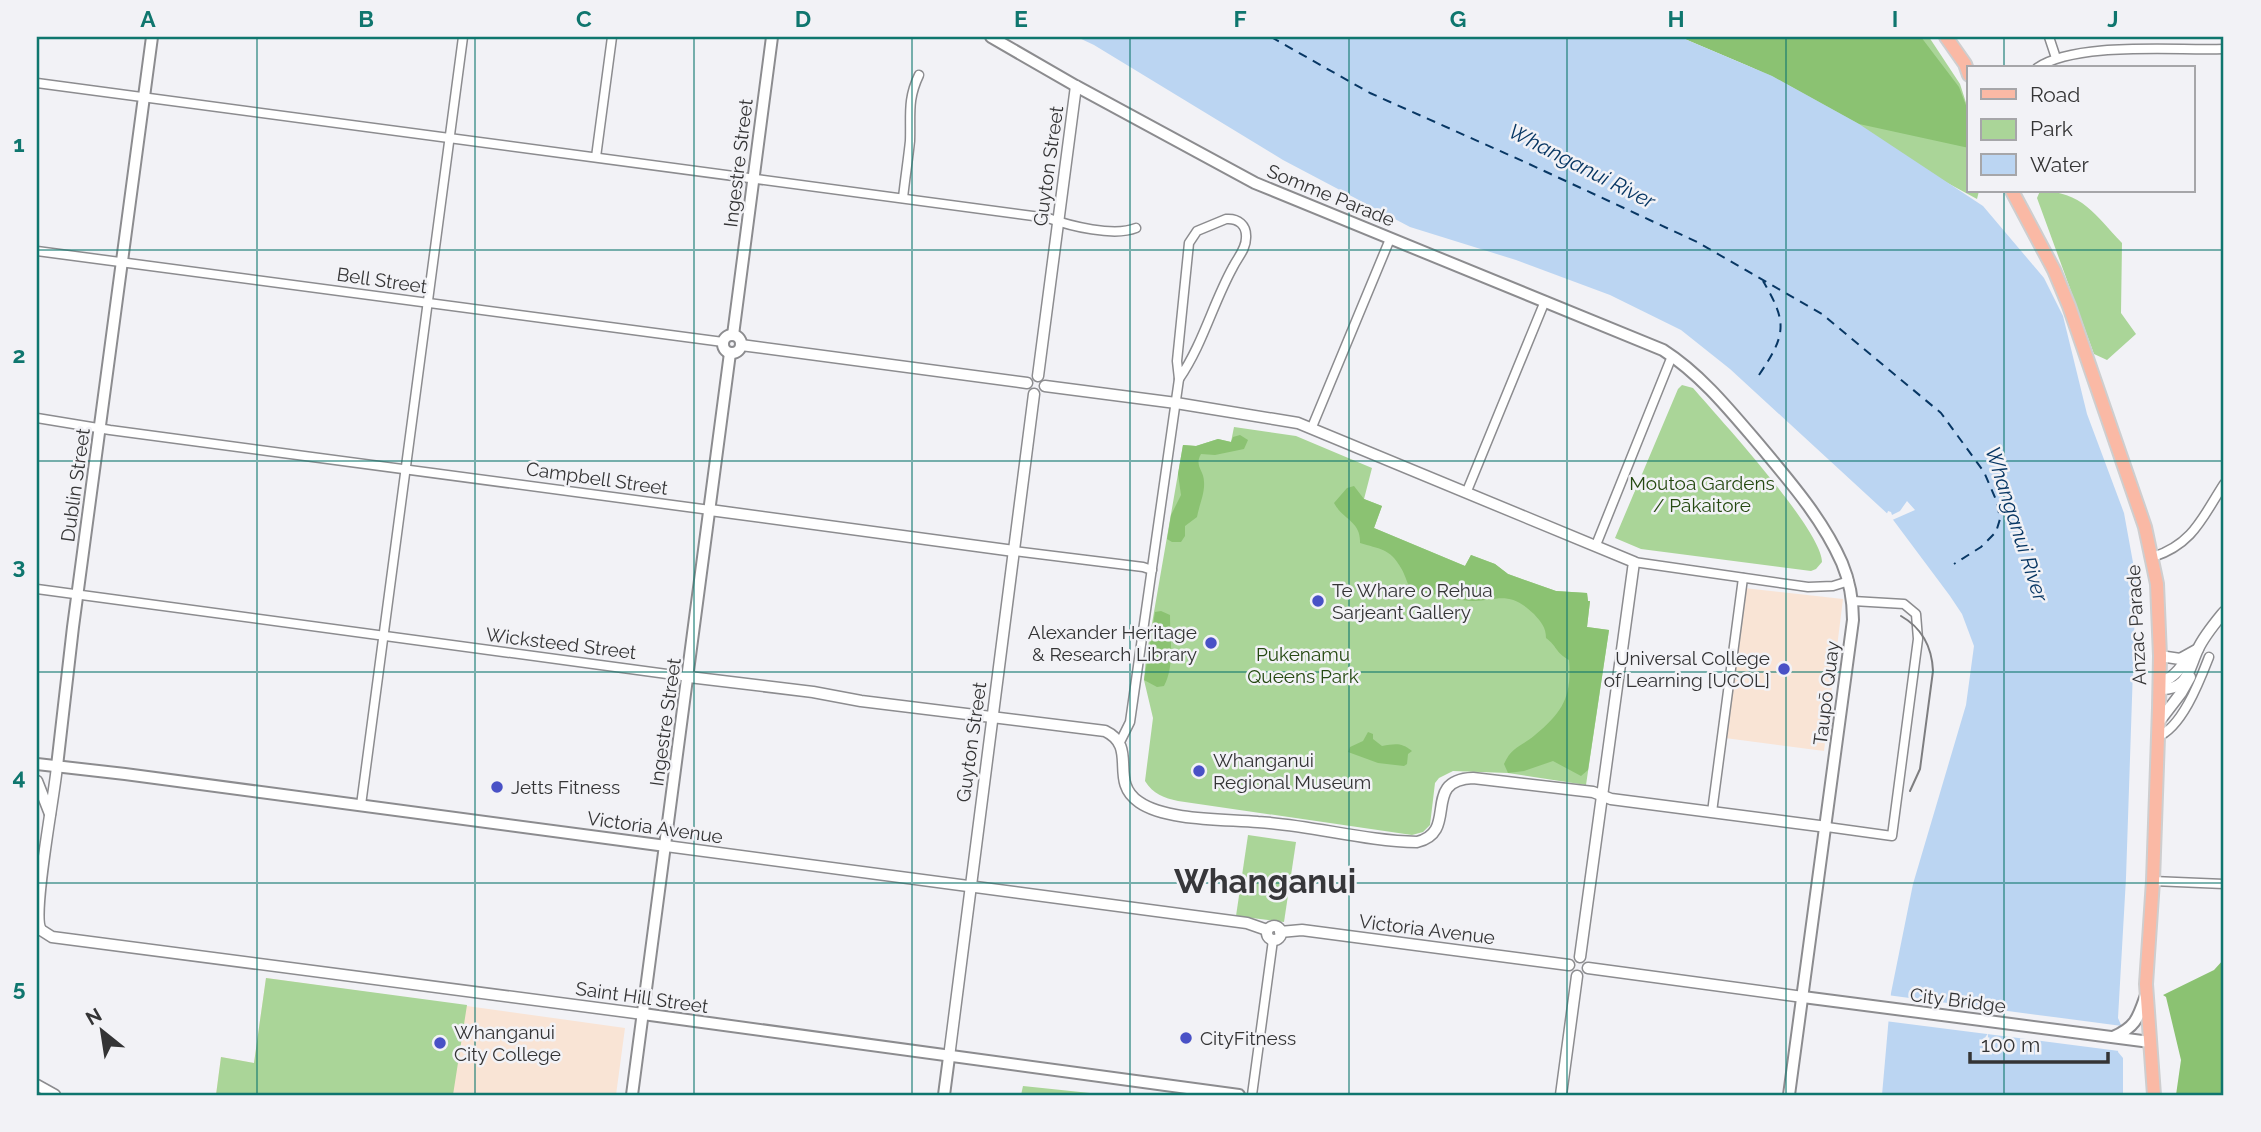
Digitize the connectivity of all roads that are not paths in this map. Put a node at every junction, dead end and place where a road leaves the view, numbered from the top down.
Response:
1 (152, 37) edge
2 (463, 37) edge
3 (612, 37) edge
4 (772, 37) edge
5 (991, 37) edge
6 (1946, 37) edge
7 (2049, 37) edge
8 (2224, 49) edge
9 (2056, 58) junction
10 (2041, 66) edge
11 (1967, 70) edge
12 (919, 75) dead end
13 (37, 83) edge
14 (1076, 86) junction
15 (144, 97) junction
16 (449, 137) junction
17 (596, 158) junction
18 (754, 177) junction
19 (2013, 192) edge
20 (902, 198) junction
21 (1057, 221) junction
22 (1136, 228) dead end
23 (1390, 239) junction
24 (37, 251) edge
25 (122, 263) junction
26 (1545, 301) junction
27 (427, 304) junction
28 (733, 335) junction
29 (723, 342) junction
30 (741, 345) junction
31 (730, 353) junction
32 (1672, 356) junction
33 (1038, 376) junction
34 (1179, 379) junction
35 (1027, 383) junction
36 (1045, 386) junction
37 (1034, 394) junction
38 (1176, 403) junction
39 (37, 418) edge
40 (1312, 427) junction
41 (100, 428) junction
42 (405, 470) junction
43 (2224, 484) edge
44 (1467, 491) junction
45 (710, 510) junction
46 (1596, 545) junction
47 (1014, 551) junction
48 (2153, 556) junction
49 (1634, 562) junction
50 (1152, 570) junction
51 (1742, 578) junction
52 (1849, 580) junction
53 (37, 589) edge
54 (78, 594) junction
55 (1853, 601) junction
56 (2224, 612) edge
57 (383, 637) junction
58 (2198, 649) junction
59 (2160, 656) junction
60 (2188, 656) junction
61 (2209, 657) dead end
62 (2193, 667) junction
63 (688, 677) junction
64 (2159, 686) junction
65 (992, 717) junction
66 (2157, 730) junction
67 (1119, 742) junction
68 (37, 764) edge
69 (57, 766) junction
70 (37, 781) edge
71 (1604, 795) junction
72 (361, 805) junction
73 (1712, 813) junction
74 (50, 815) junction
75 (1826, 827) junction
76 (666, 846) junction
77 (2153, 881) junction
78 (2224, 884) edge
79 (970, 886) junction
80 (39, 932) edge
81 (1273, 934) junction
82 (1580, 957) junction
83 (1569, 965) junction
84 (1588, 968) junction
85 (1577, 976) junction
86 (2146, 995) junction
87 (1803, 997) junction
88 (643, 1014) junction
89 (2118, 1037) junction
90 (2150, 1042) junction
91 (949, 1057) junction
92 (37, 1085) edge
93 (55, 1095) edge
94 (632, 1095) edge
95 (944, 1095) edge
96 (1239, 1095) edge
97 (1252, 1095) edge
98 (1561, 1095) edge
99 (1789, 1095) edge
100 (2154, 1095) edge

1 - 15 main road, Dublin Street
2 - 16 street
3 - 17 street
4 - 18 main road, Ingestre Street
5 - 14 main road, Somme Parade
6 - 11 main road
7 - 9 street
8 - 9 street
9 - 10 street
12 - 20 street
13 - 15 street
14 - 21 street, Guyton Street
14 - 23 main road, Somme Parade
15 - 16 street
15 - 25 main road, Dublin Street
16 - 17 street
16 - 27 street
17 - 18 street
18 - 20 street
18 - 28 main road, Ingestre Street
19 - 48 main road, Anzac Parade
20 - 21 street
21 - 22 street
21 - 33 street, Guyton Street
23 - 26 main road, Somme Parade
23 - 40 street
24 - 25 street, Bell Street
25 - 27 street, Bell Street
25 - 41 main road, Dublin Street
26 - 32 main road, Somme Parade
26 - 44 street
27 - 29 street, Bell Street
27 - 42 street
28 - 29 main road
28 - 30 main road
29 - 31 main road
30 - 31 main road
30 - 35 street
31 - 45 main road, Ingestre Street
32 - 46 street
32 - 52 main road, Taupō Quay
33 - 35 street
33 - 36 street
34 - 34 street
34 - 38 street
35 - 37 street
36 - 37 street
36 - 38 street
37 - 47 street, Guyton Street
38 - 40 street
38 - 50 street
39 - 41 street, Campbell Street
40 - 44 street
41 - 42 street, Campbell Street
41 - 54 main road, Dublin Street
42 - 45 street, Campbell Street
42 - 57 street
43 - 48 street
44 - 46 street
45 - 47 street, Campbell Street
45 - 63 main road, Ingestre Street
46 - 49 street
47 - 50 street, Campbell Street
47 - 65 street, Guyton Street
48 - 59 main road, Anzac Parade
49 - 51 street
49 - 71 street
50 - 67 street
51 - 52 street
51 - 73 street
52 - 55 main road, Taupō Quay
53 - 54 street, Wicksteed Street
54 - 57 street, Wicksteed Street
54 - 69 main road, Dublin Street
55 - 75 main road, Taupō Quay
55 - 75 street
56 - 58 street
57 - 63 street, Wicksteed Street
57 - 72 street
58 - 60 street
58 - 62 street
59 - 60 street
59 - 64 main road, Anzac Parade
60 - 64 street
61 - 66 street
62 - 64 street
62 - 66 street
63 - 65 street, Wicksteed Street
63 - 76 main road, Ingestre Street
64 - 66 main road, Anzac Parade
65 - 67 street, Wicksteed Street
65 - 79 street, Guyton Street
66 - 77 main road, Anzac Parade
67 - 71 street
68 - 69 main road, Victoria Avenue
69 - 72 main road, Victoria Avenue
69 - 74 street, Dublin Street
70 - 74 street
71 - 73 street
71 - 82 street
72 - 76 main road, Victoria Avenue
73 - 75 street
74 - 80 street, Dublin Street
75 - 87 main road, Taupō Quay
76 - 79 street, Victoria Avenue
76 - 88 main road, Ingestre Street
77 - 78 street
77 - 86 main road, Anzac Parade
79 - 81 street, Victoria Avenue
79 - 91 street, Guyton Street
80 - 88 street, Saint Hill Street
81 - 83 street, Victoria Avenue
81 - 97 street
82 - 83 street
82 - 84 street
83 - 85 street
84 - 85 street
84 - 87 street
85 - 98 street
86 - 89 main road
86 - 90 main road, Anzac Parade
87 - 89 main road, City Bridge
87 - 99 main road, Taupō Quay
88 - 91 main road, Saint Hill Street
88 - 94 main road, Ingestre Street
89 - 90 main road, City Bridge
90 - 100 main road, Anzac Parade
91 - 95 main road, Guyton Street
91 - 96 main road, Saint Hill Street
92 - 93 street

